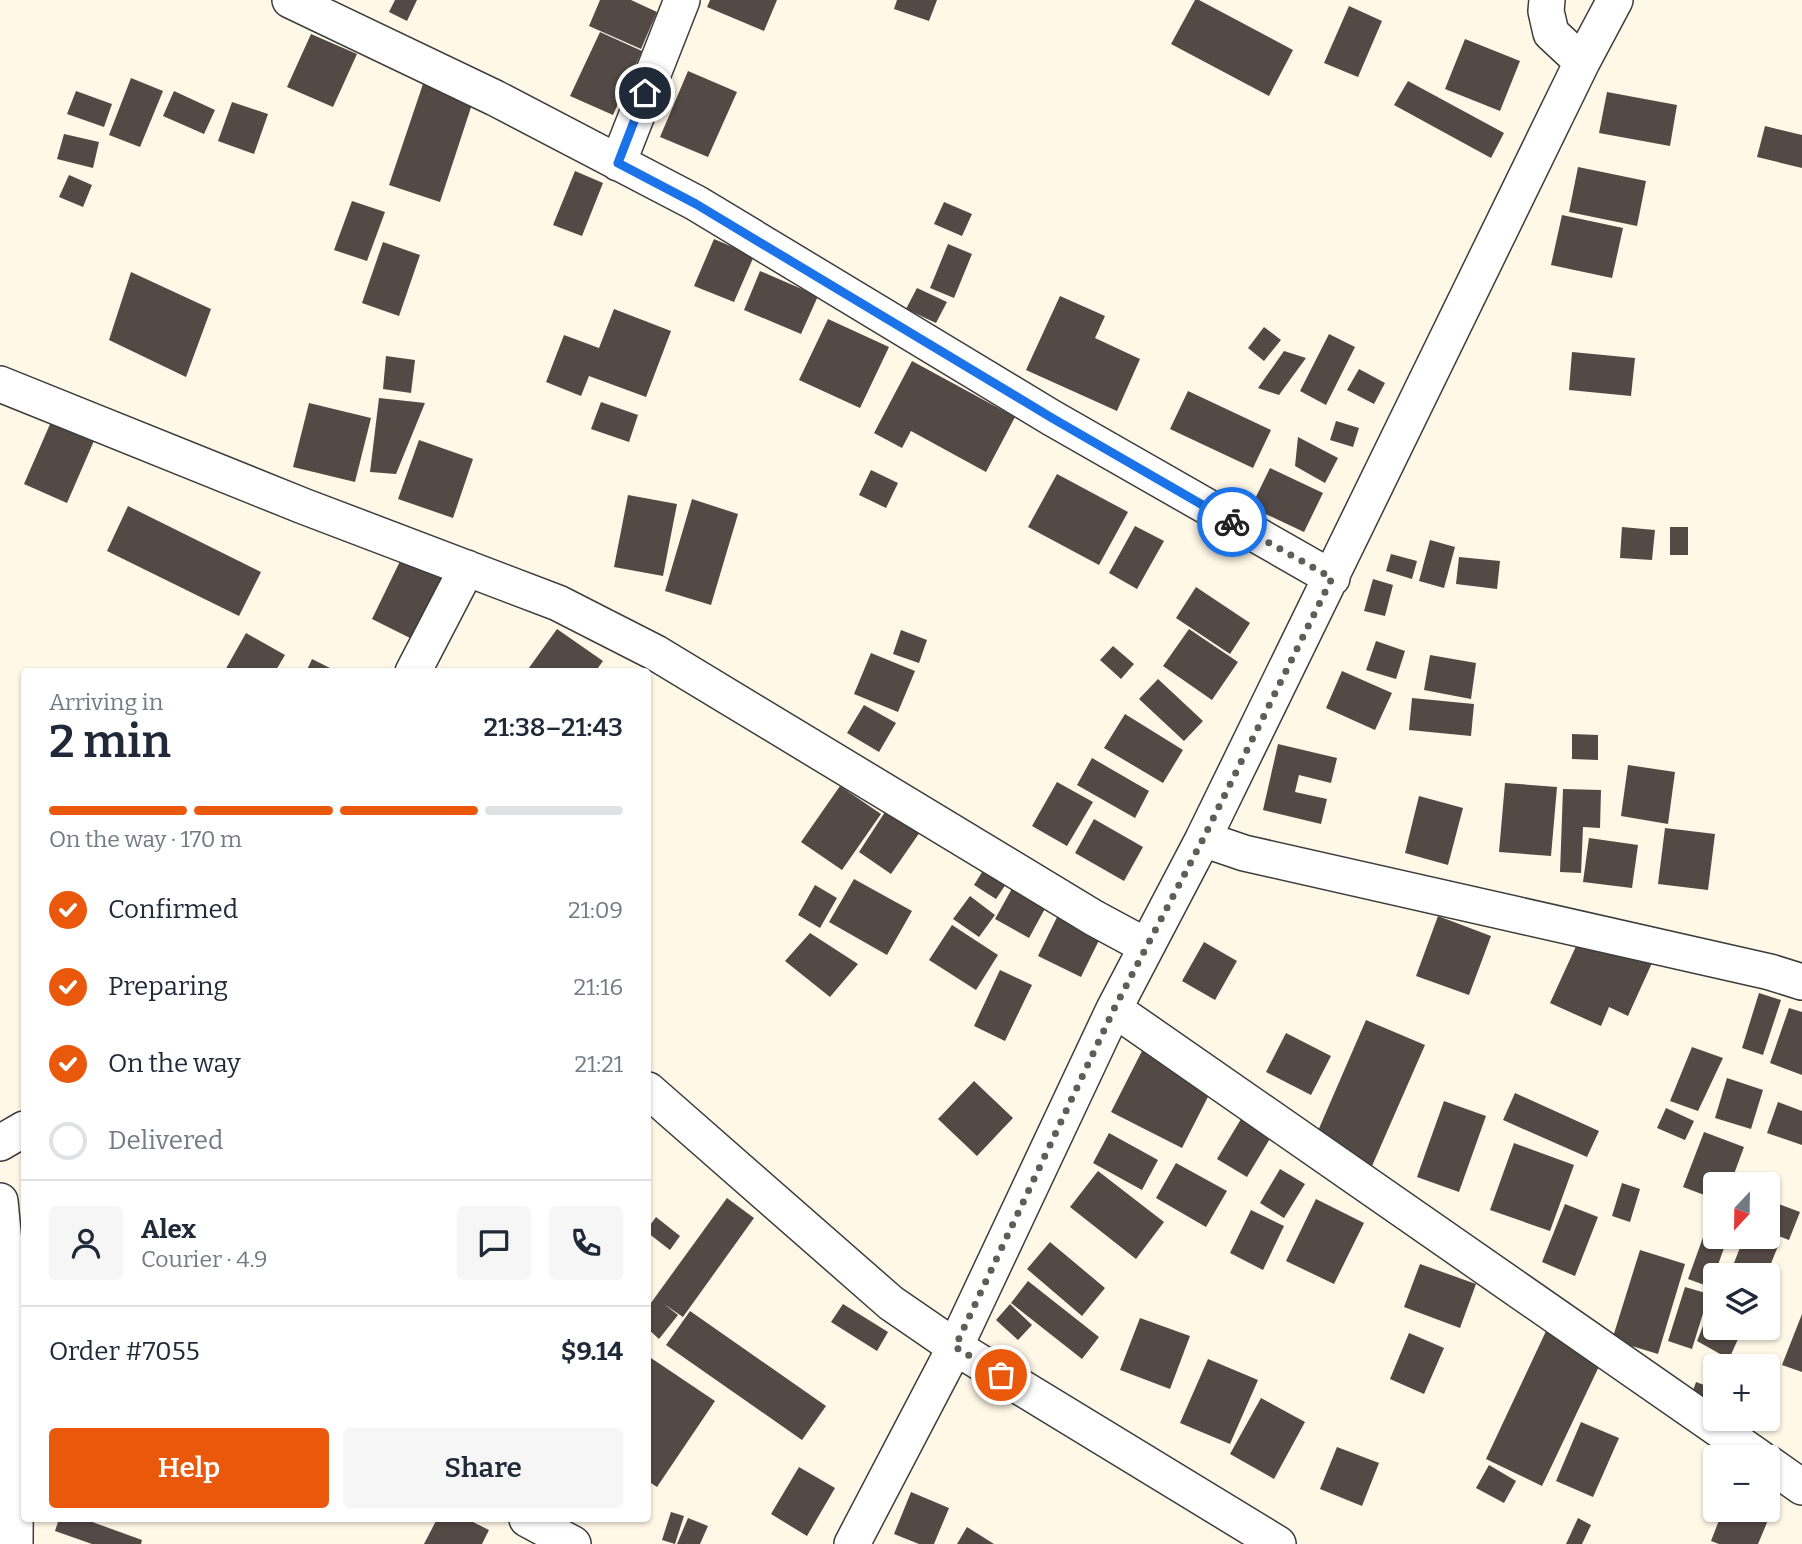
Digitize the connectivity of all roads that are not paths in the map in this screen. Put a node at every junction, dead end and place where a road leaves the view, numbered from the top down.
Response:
1 (290, 0) edge
2 (682, 0) edge
3 (1547, 0) edge
4 (1615, 0) edge
5 (1582, 62) junction
6 (618, 163) junction
7 (0, 384) edge
8 (467, 568) junction
9 (1332, 578) junction
10 (415, 668) edge
11 (1203, 839) junction
12 (1146, 946) junction
13 (1802, 982) edge
14 (1114, 1009) junction
15 (651, 1093) edge
16 (21, 1131) edge
17 (0, 1143) edge
18 (0, 1201) edge
19 (955, 1347) junction
20 (8, 1364) edge
21 (1741, 1445) edge
22 (1780, 1471) edge
23 (1802, 1487) edge
24 (533, 1522) edge
25 (11, 1537) edge
26 (573, 1544) edge
27 (852, 1544) edge
28 (1278, 1544) edge

1 - 6 street
2 - 6 street
3 - 5 street
4 - 5 street
5 - 9 street
6 - 9 street
7 - 8 street
8 - 10 street
8 - 12 street
9 - 11 street
11 - 12 street
11 - 13 street
12 - 14 street
14 - 19 street
14 - 21 street
15 - 19 street
16 - 17 street
18 - 20 street
19 - 27 street
19 - 28 street
20 - 25 street
22 - 23 street
24 - 26 street

